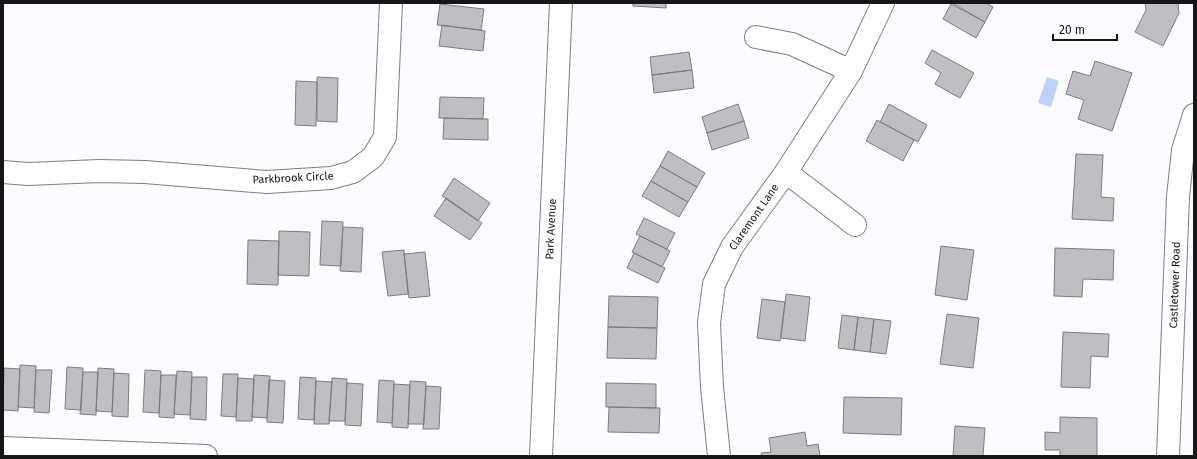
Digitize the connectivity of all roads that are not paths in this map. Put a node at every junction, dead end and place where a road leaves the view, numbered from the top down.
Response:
1 (391, 3) edge
2 (561, 3) edge
3 (883, 3) edge
4 (756, 37) dead end
5 (851, 71) junction
6 (1194, 115) edge
7 (3, 172) edge
8 (786, 172) junction
9 (855, 225) dead end
10 (3, 448) edge
11 (206, 456) edge
12 (541, 456) edge
13 (719, 456) edge
14 (1168, 456) edge

1 - 7 street, Parkbrook Circle
2 - 12 street, Park Avenue
3 - 5 street, Claremont Lane
4 - 5 street
5 - 8 street, Claremont Lane
6 - 14 street, Castletower Road
8 - 9 street
8 - 13 street, Claremont Lane
10 - 11 street

